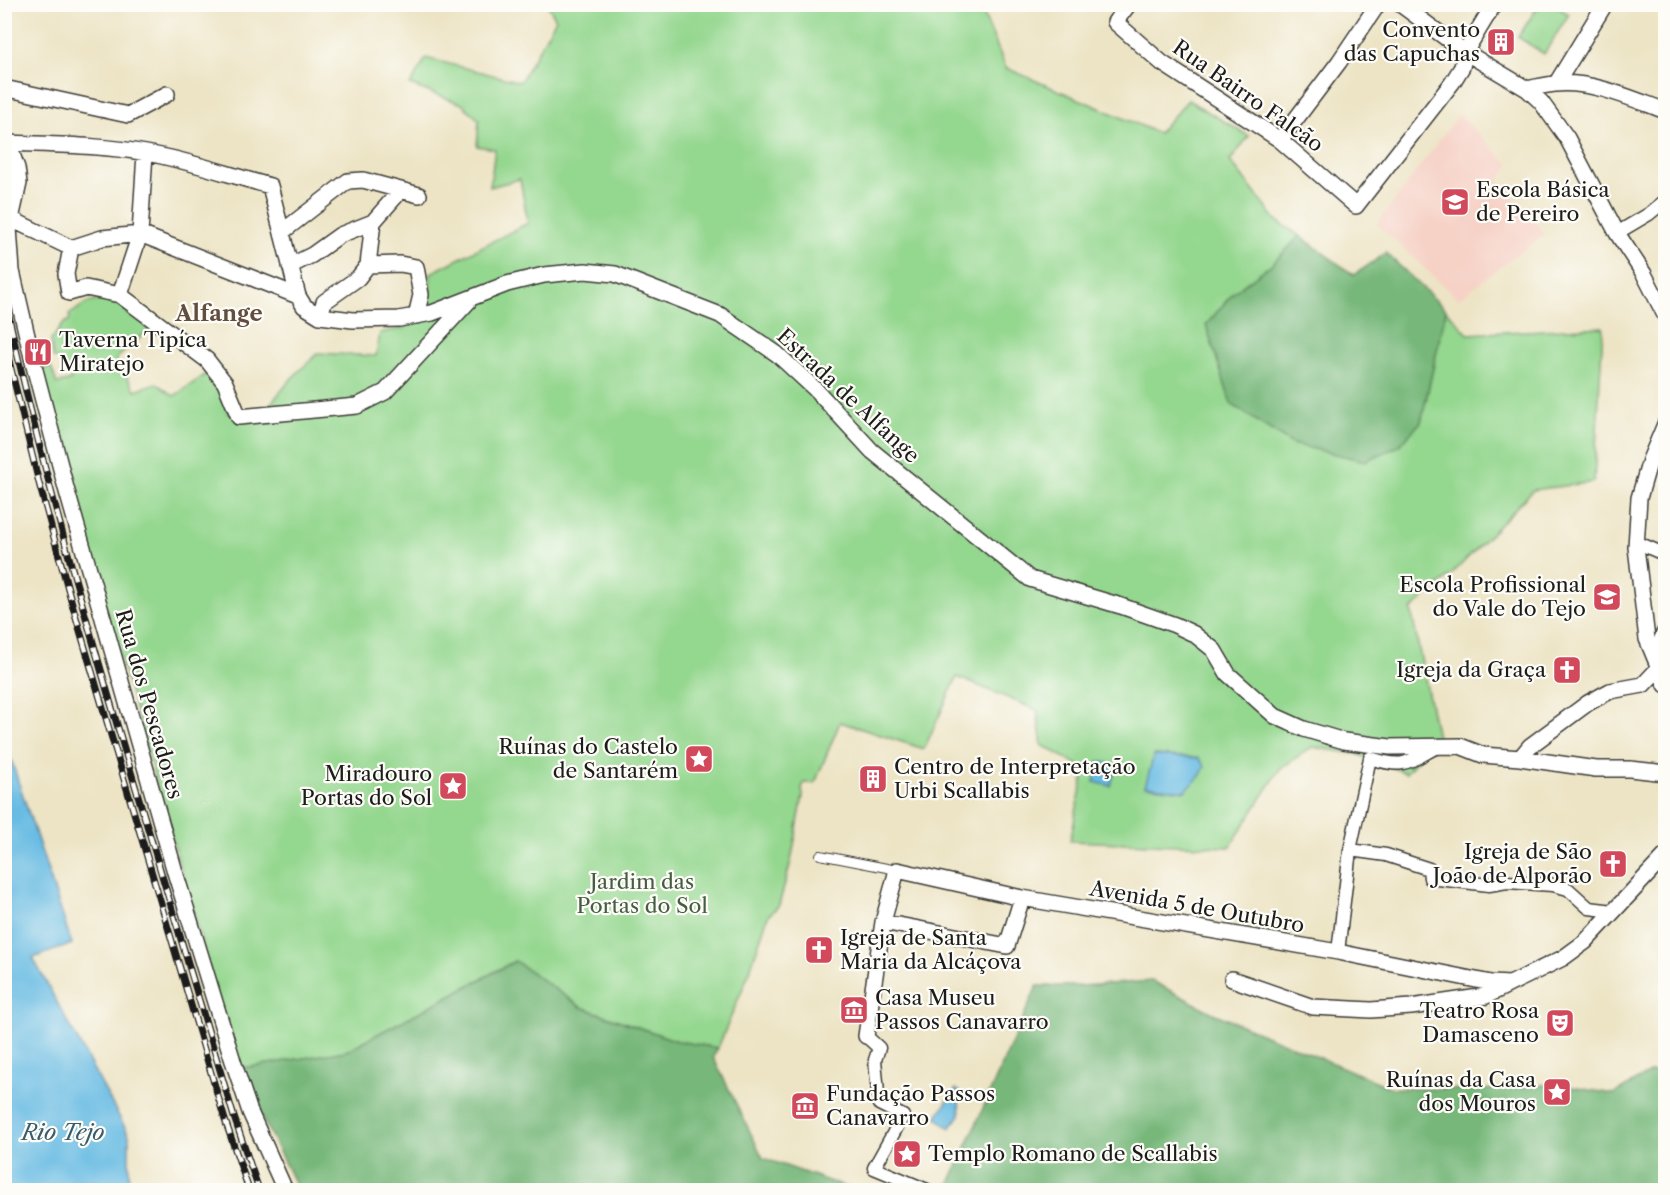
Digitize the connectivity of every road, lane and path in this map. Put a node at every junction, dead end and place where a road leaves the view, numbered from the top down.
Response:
1 (1129, 4) edge
2 (1378, 4) edge
3 (1400, 4) edge
4 (1494, 4) edge
5 (1605, 4) edge
6 (1465, 52) junction
7 (1556, 84) junction
8 (4, 88) edge
9 (1527, 89) junction
10 (167, 94) dead end
11 (1665, 111) edge
12 (1280, 140) junction
13 (145, 153) junction
14 (401, 190) junction
15 (419, 195) dead end
16 (1665, 200) edge
17 (11, 219) junction
18 (373, 222) junction
19 (282, 232) junction
20 (1617, 233) junction
21 (140, 234) junction
22 (71, 248) junction
23 (368, 265) junction
24 (290, 266) junction
25 (120, 295) junction
26 (298, 296) junction
27 (473, 297) junction
28 (320, 316) junction
29 (416, 316) junction
30 (1665, 317) edge
31 (1665, 422) edge
32 (1636, 542) junction
33 (1665, 555) edge
34 (1665, 627) edge
35 (1659, 668) junction
36 (1665, 685) edge
37 (1437, 747) junction
38 (1520, 758) junction
39 (1665, 773) edge
40 (1350, 850) junction
41 (820, 855) dead end
42 (1665, 855) edge
43 (897, 870) junction
44 (1022, 898) junction
45 (1614, 910) junction
46 (883, 922) junction
47 (1338, 952) junction
48 (1232, 979) dead end
49 (1510, 984) junction
50 (866, 1036) joint
51 (927, 1190) edge
52 (285, 1191) edge

1 - 12 street, Rua Bairro Falcão
2 - 12 street
3 - 6 street
4 - 6 street
5 - 7 street
6 - 9 street
6 - 12 street, Rua Bairro Falcão
7 - 9 street
7 - 11 street
8 - 10 street
9 - 20 street
13 - 17 street, Rua dos Pescadores
13 - 19 street
13 - 21 street
14 - 15 street
14 - 18 street
14 - 19 street
16 - 20 street
17 - 22 street
17 - 52 street, Rua dos Pescadores
18 - 23 street
18 - 24 street
19 - 24 street
20 - 30 street
21 - 22 street
21 - 25 street
21 - 26 street
22 - 25 street
23 - 28 street
23 - 29 street
24 - 26 street
25 - 27 street
26 - 28 street
27 - 29 street, Estrada de Alfange
27 - 37 street, Estrada de Alfange
28 - 29 street, Estrada de Alfange
31 - 32 street
32 - 33 street
32 - 35 street
34 - 35 street
35 - 36 street
35 - 38 street
37 - 38 street, Estrada de Alfange
37 - 40 street
38 - 39 street, Estrada de Alfange
40 - 45 street
40 - 47 street
41 - 43 lane
42 - 45 street
43 - 44 street, Avenida 5 de Outubro
43 - 46 street
44 - 46 street
44 - 47 street, Avenida 5 de Outubro
45 - 49 street
46 - 50 street
47 - 49 street, Avenida 5 de Outubro
48 - 49 street
50 - 51 street

